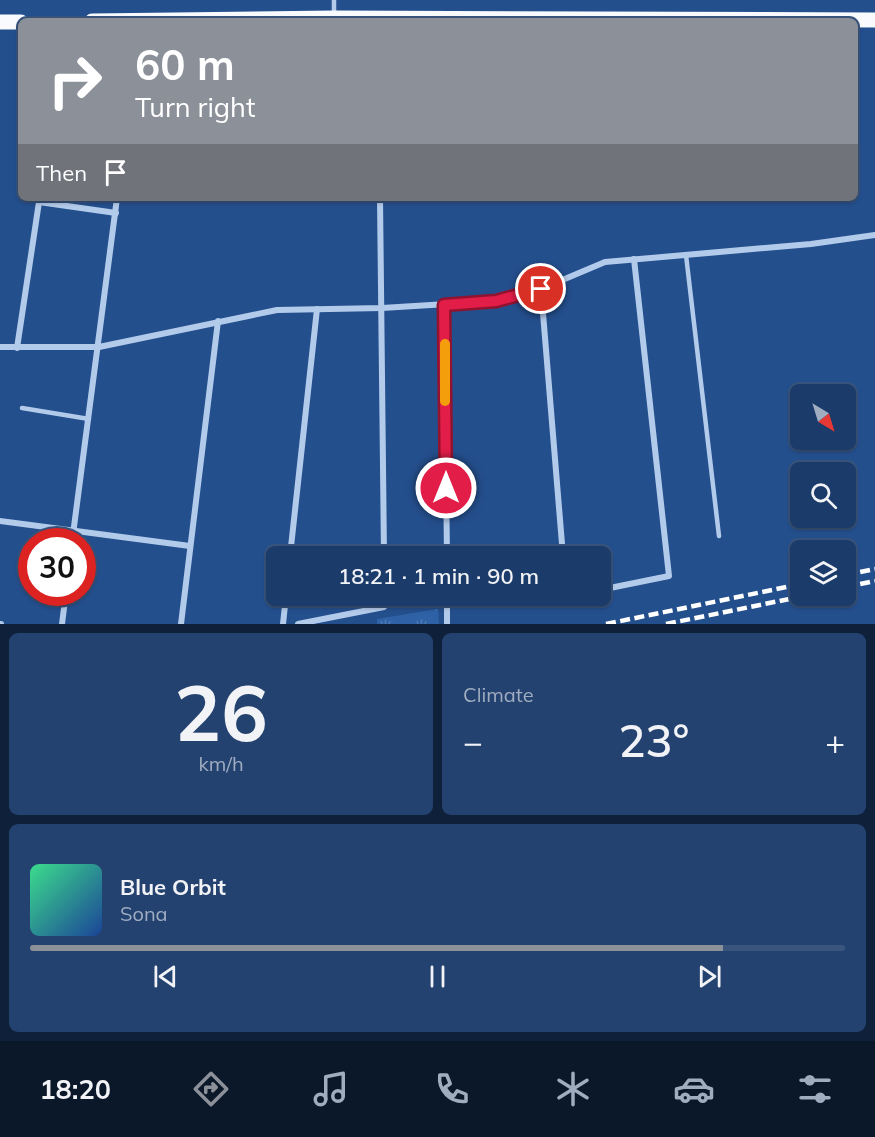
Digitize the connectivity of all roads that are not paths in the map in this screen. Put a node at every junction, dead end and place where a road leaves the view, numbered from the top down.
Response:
1 (334, 0) edge
2 (334, 18) edge
3 (858, 20) edge
4 (875, 20) edge
5 (0, 22) edge
6 (18, 22) edge
7 (39, 201) edge
8 (45, 201) edge
9 (117, 201) edge
10 (381, 201) edge
11 (116, 213) junction
12 (875, 235) edge
13 (686, 255) junction
14 (634, 259) junction
15 (541, 289) junction
16 (444, 305) junction
17 (382, 308) junction
18 (317, 309) junction
19 (218, 321) junction
20 (99, 347) junction
21 (0, 348) edge
22 (17, 348) junction
23 (22, 408) dead end
24 (89, 420) junction
25 (0, 521) edge
26 (58, 528) edge
27 (74, 528) edge
28 (96, 533) edge
29 (719, 536) dead end
30 (190, 546) junction
31 (291, 546) edge
32 (384, 546) edge
33 (447, 546) edge
34 (561, 546) edge
35 (611, 588) edge
36 (64, 606) edge
37 (285, 606) edge
38 (384, 606) edge
39 (447, 606) edge
40 (62, 624) edge
41 (181, 624) edge
42 (283, 624) edge
43 (298, 624) edge
44 (447, 624) edge

1 - 2 lane
3 - 4 main road
5 - 6 main road
7 - 22 street
8 - 11 street
9 - 11 street
10 - 17 street
11 - 20 street
12 - 13 street
13 - 14 street
13 - 29 lane
14 - 15 street
14 - 35 street
15 - 16 street
15 - 34 street
16 - 17 street
16 - 33 street
17 - 18 street
17 - 32 street
18 - 19 street
18 - 31 street
19 - 20 street
19 - 30 street
20 - 22 street
20 - 24 street
21 - 22 street
23 - 24 lane
24 - 27 street
25 - 26 street
28 - 30 street
30 - 41 street
36 - 40 street
37 - 42 street
38 - 43 street
39 - 44 street

